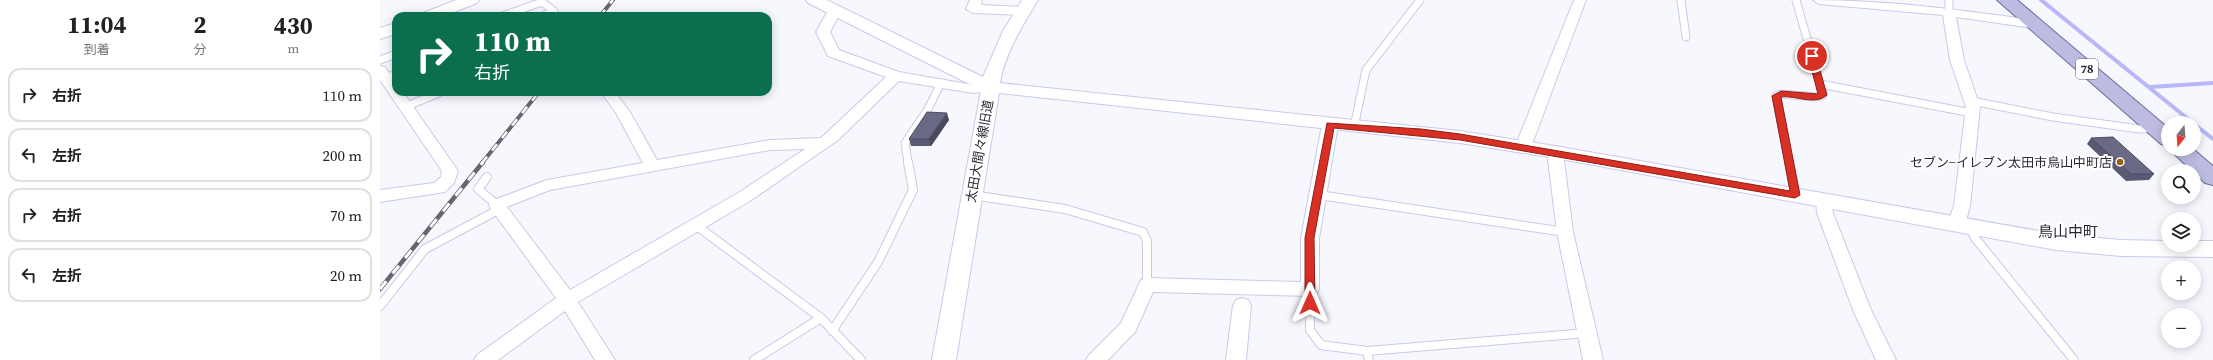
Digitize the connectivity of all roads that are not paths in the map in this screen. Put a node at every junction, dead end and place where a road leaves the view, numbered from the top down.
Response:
1 (471, 0) edge
2 (815, 0) edge
3 (976, 0) edge
4 (1420, 0) edge
5 (1580, 0) edge
6 (1681, 0) edge
7 (1796, 0) edge
8 (1825, 0) edge
9 (2006, 0) edge
10 (2024, 0) edge
11 (1026, 6) edge
12 (1949, 6) edge
13 (835, 10) junction
14 (439, 12) edge
15 (513, 12) edge
16 (552, 12) edge
17 (2033, 24) junction
18 (392, 30) edge
19 (380, 34) edge
20 (1686, 37) dead end
21 (392, 56) edge
22 (380, 60) edge
23 (387, 74) edge
24 (896, 76) junction
25 (392, 83) edge
26 (941, 83) junction
27 (1820, 84) junction
28 (990, 87) junction
29 (399, 96) edge
30 (431, 96) edge
31 (611, 96) edge
32 (405, 106) junction
33 (1972, 107) junction
34 (1330, 125) junction
35 (2161, 126) edge
36 (1354, 127) junction
37 (2161, 127) edge
38 (2161, 130) edge
39 (823, 144) junction
40 (1523, 147) junction
41 (2201, 148) edge
42 (1555, 152) junction
43 (2188, 156) edge
44 (2213, 158) edge
45 (653, 166) junction
46 (487, 177) dead end
47 (2213, 178) edge
48 (1319, 194) junction
49 (971, 195) junction
50 (1795, 195) junction
51 (380, 196) edge
52 (1824, 200) junction
53 (499, 207) junction
54 (1964, 225) junction
55 (696, 226) junction
56 (1565, 232) junction
57 (2213, 249) edge
58 (1146, 285) junction
59 (1310, 289) junction
60 (1243, 296) junction
61 (567, 300) junction
62 (380, 306) edge
63 (821, 318) junction
64 (832, 331) junction
65 (1587, 333) junction
66 (1368, 355) edge
67 (484, 360) edge
68 (605, 360) edge
69 (754, 360) edge
70 (861, 360) edge
71 (944, 360) edge
72 (1096, 360) edge
73 (1236, 360) edge
74 (1593, 360) edge
75 (1886, 360) edge
76 (2074, 360) edge

1 - 14 street
2 - 13 street, 太田大間々線旧道
3 - 11 street
4 - 36 lane
5 - 40 street
6 - 20 lane
7 - 27 lane
8 - 12 street
9 - 17 main road, 78
10 - 35 main road, 78
11 - 28 street
12 - 17 street
12 - 33 street
13 - 24 street
13 - 28 street, 太田大間々線旧道
15 - 16 lane
17 - 37 main road, 78
18 - 19 street
21 - 22 lane
23 - 25 street
24 - 26 street
24 - 39 street
26 - 28 street
26 - 64 lane
27 - 33 lane
27 - 50 lane
28 - 34 street
28 - 49 street, 太田大間々線旧道
29 - 32 street
30 - 32 lane
31 - 45 street
32 - 51 street
33 - 38 lane
33 - 54 street
34 - 36 street
34 - 48 street
36 - 40 street
39 - 45 street
39 - 55 street
40 - 42 street
41 - 44 main road
42 - 50 street
42 - 56 street
43 - 47 main road
45 - 53 street
46 - 53 lane
48 - 56 lane
48 - 59 street
49 - 58 lane
49 - 71 street, 太田大間々線旧道
50 - 52 street
52 - 54 street
52 - 75 street
53 - 61 street
53 - 62 lane
54 - 57 street
54 - 76 lane
55 - 61 street
55 - 63 lane
56 - 65 street
58 - 60 street
58 - 72 street
59 - 60 street
59 - 66 lane
60 - 73 street
61 - 67 street
61 - 68 street
63 - 64 lane
63 - 69 lane
64 - 70 lane
65 - 66 lane
65 - 74 street

